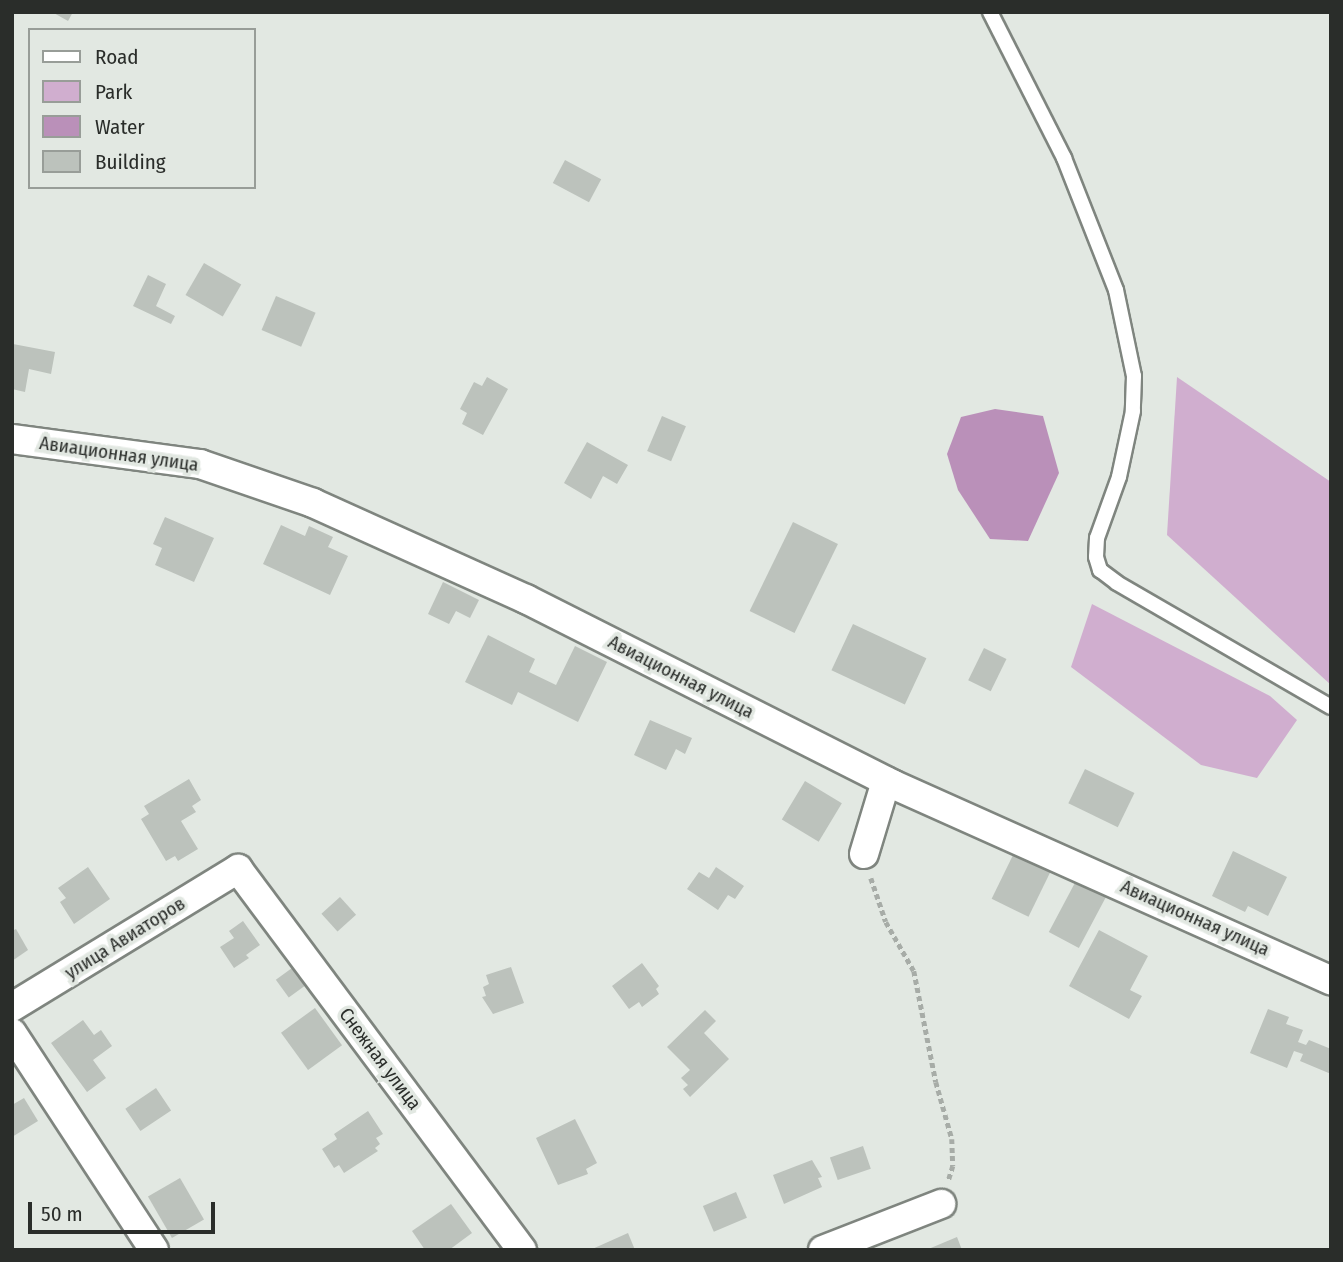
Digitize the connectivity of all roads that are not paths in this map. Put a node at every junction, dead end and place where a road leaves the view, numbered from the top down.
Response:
1 (990, 12) edge
2 (12, 439) edge
3 (1331, 707) edge
4 (886, 781) junction
5 (864, 854) road end
6 (238, 869) joint
7 (1331, 980) edge
8 (12, 1007) edge
9 (12, 1033) edge
10 (941, 1203) road end
11 (154, 1250) edge
12 (522, 1250) edge
13 (823, 1250) edge

1 - 3 lane
2 - 4 street, Авиационная улица
4 - 5 street
4 - 7 street, Авиационная улица
6 - 8 street, улица Авиаторов
6 - 12 street, Снежная улица
9 - 11 street
10 - 13 street

